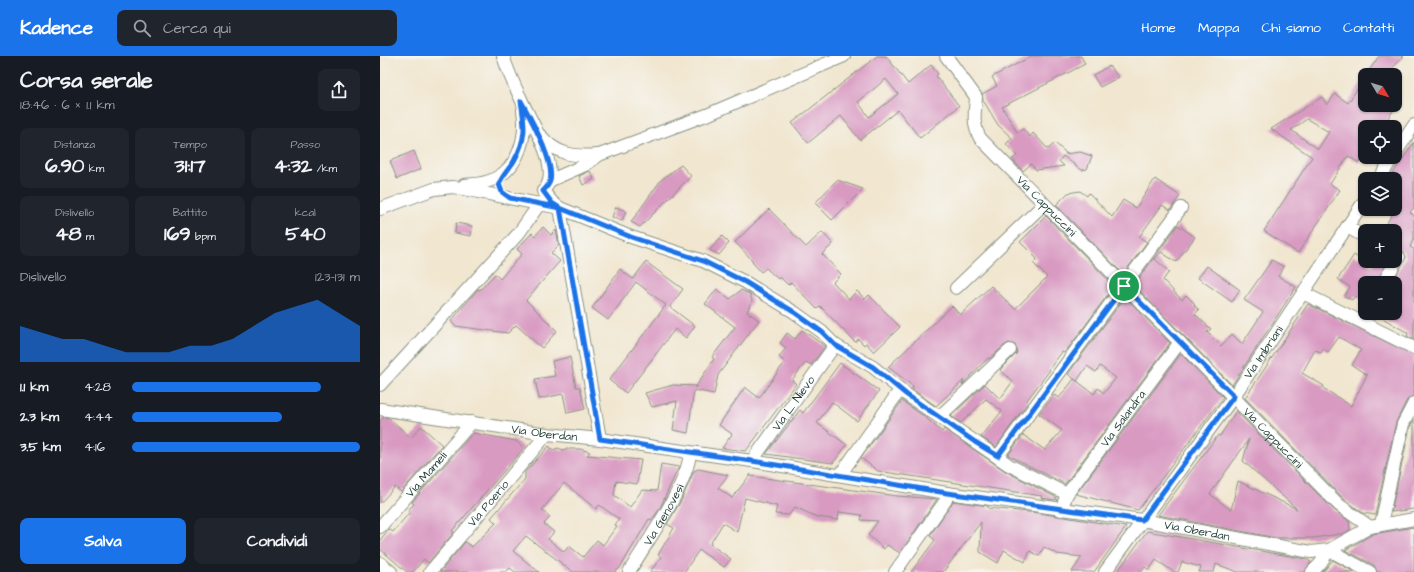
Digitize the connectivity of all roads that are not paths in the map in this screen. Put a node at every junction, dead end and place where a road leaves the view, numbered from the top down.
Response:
1 (503, 56) edge
2 (844, 56) edge
3 (946, 56) edge
4 (521, 101) junction
5 (1414, 126) edge
6 (538, 132) junction
7 (1402, 144) edge
8 (599, 155) junction
9 (507, 170) junction
10 (550, 180) junction
11 (453, 187) junction
12 (543, 191) junction
13 (515, 198) junction
14 (540, 203) junction
15 (1044, 204) junction
16 (560, 208) junction
17 (1181, 208) dead end
18 (380, 209) edge
19 (1358, 210) edge
20 (1347, 227) junction
21 (1358, 233) edge
22 (1124, 286) junction
23 (956, 288) dead end
24 (1303, 293) junction
25 (1358, 315) edge
26 (1368, 320) edge
27 (1180, 342) junction
28 (835, 345) junction
29 (1414, 348) edge
30 (1010, 350) dead end
31 (380, 385) edge
32 (900, 390) junction
33 (1234, 396) junction
34 (1414, 403) edge
35 (380, 409) edge
36 (939, 417) junction
37 (472, 422) junction
38 (547, 434) junction
39 (600, 439) junction
40 (690, 453) junction
41 (998, 456) junction
42 (752, 461) junction
43 (840, 475) junction
44 (947, 493) junction
45 (1067, 494) junction
46 (1061, 510) junction
47 (1414, 519) edge
48 (1142, 520) junction
49 (1375, 525) junction
50 (380, 527) edge
51 (1328, 550) junction
52 (380, 563) edge
53 (391, 572) edge
54 (430, 572) edge
55 (629, 572) edge
56 (895, 572) edge
57 (1105, 572) edge
58 (1312, 572) edge
59 (1370, 572) edge

1 - 4 street
2 - 8 street
3 - 15 street, Via Cappuccini
4 - 6 street
4 - 9 street
5 - 7 street
6 - 8 street
6 - 10 street
8 - 10 street
9 - 11 street
9 - 13 street
10 - 12 street
11 - 13 street
11 - 18 street
12 - 13 street
12 - 16 street
13 - 14 street
14 - 16 street
14 - 31 street
15 - 22 street, Via Cappuccini
15 - 23 street
16 - 28 street
16 - 39 street
17 - 22 street
19 - 20 street, Via Imbriani
20 - 21 street
20 - 24 street, Via Imbriani
22 - 27 street, Via Cappuccini
22 - 41 street
24 - 25 street
24 - 33 street, Via Imbriani
26 - 29 street
27 - 33 street, Via Cappuccini
27 - 45 street, Via Salandra
28 - 32 street
28 - 42 street, Via L. Nievo
30 - 36 street
32 - 36 street
32 - 43 street
33 - 48 street, Via Imbriani
33 - 49 street, Via Cappuccini
34 - 49 street
35 - 37 street, Via Oberdan
36 - 41 street
37 - 38 street, Via Oberdan
37 - 50 street, Via Mameli
38 - 39 street, Via Oberdan
38 - 54 street, Via Poerio
39 - 40 street, Via Oberdan
40 - 42 street, Via Oberdan
40 - 55 street, Via Genovesi
41 - 45 street
42 - 43 street, Via Oberdan
43 - 44 street, Via Oberdan
44 - 46 street, Via Oberdan
44 - 56 street
45 - 46 street, Via Salandra
46 - 48 street, Via Oberdan
47 - 49 street, Via Oberdan
48 - 51 street, Via Oberdan
48 - 57 street, Via Imbriani
49 - 51 street, Via Oberdan
51 - 58 street
51 - 59 street
52 - 53 street

